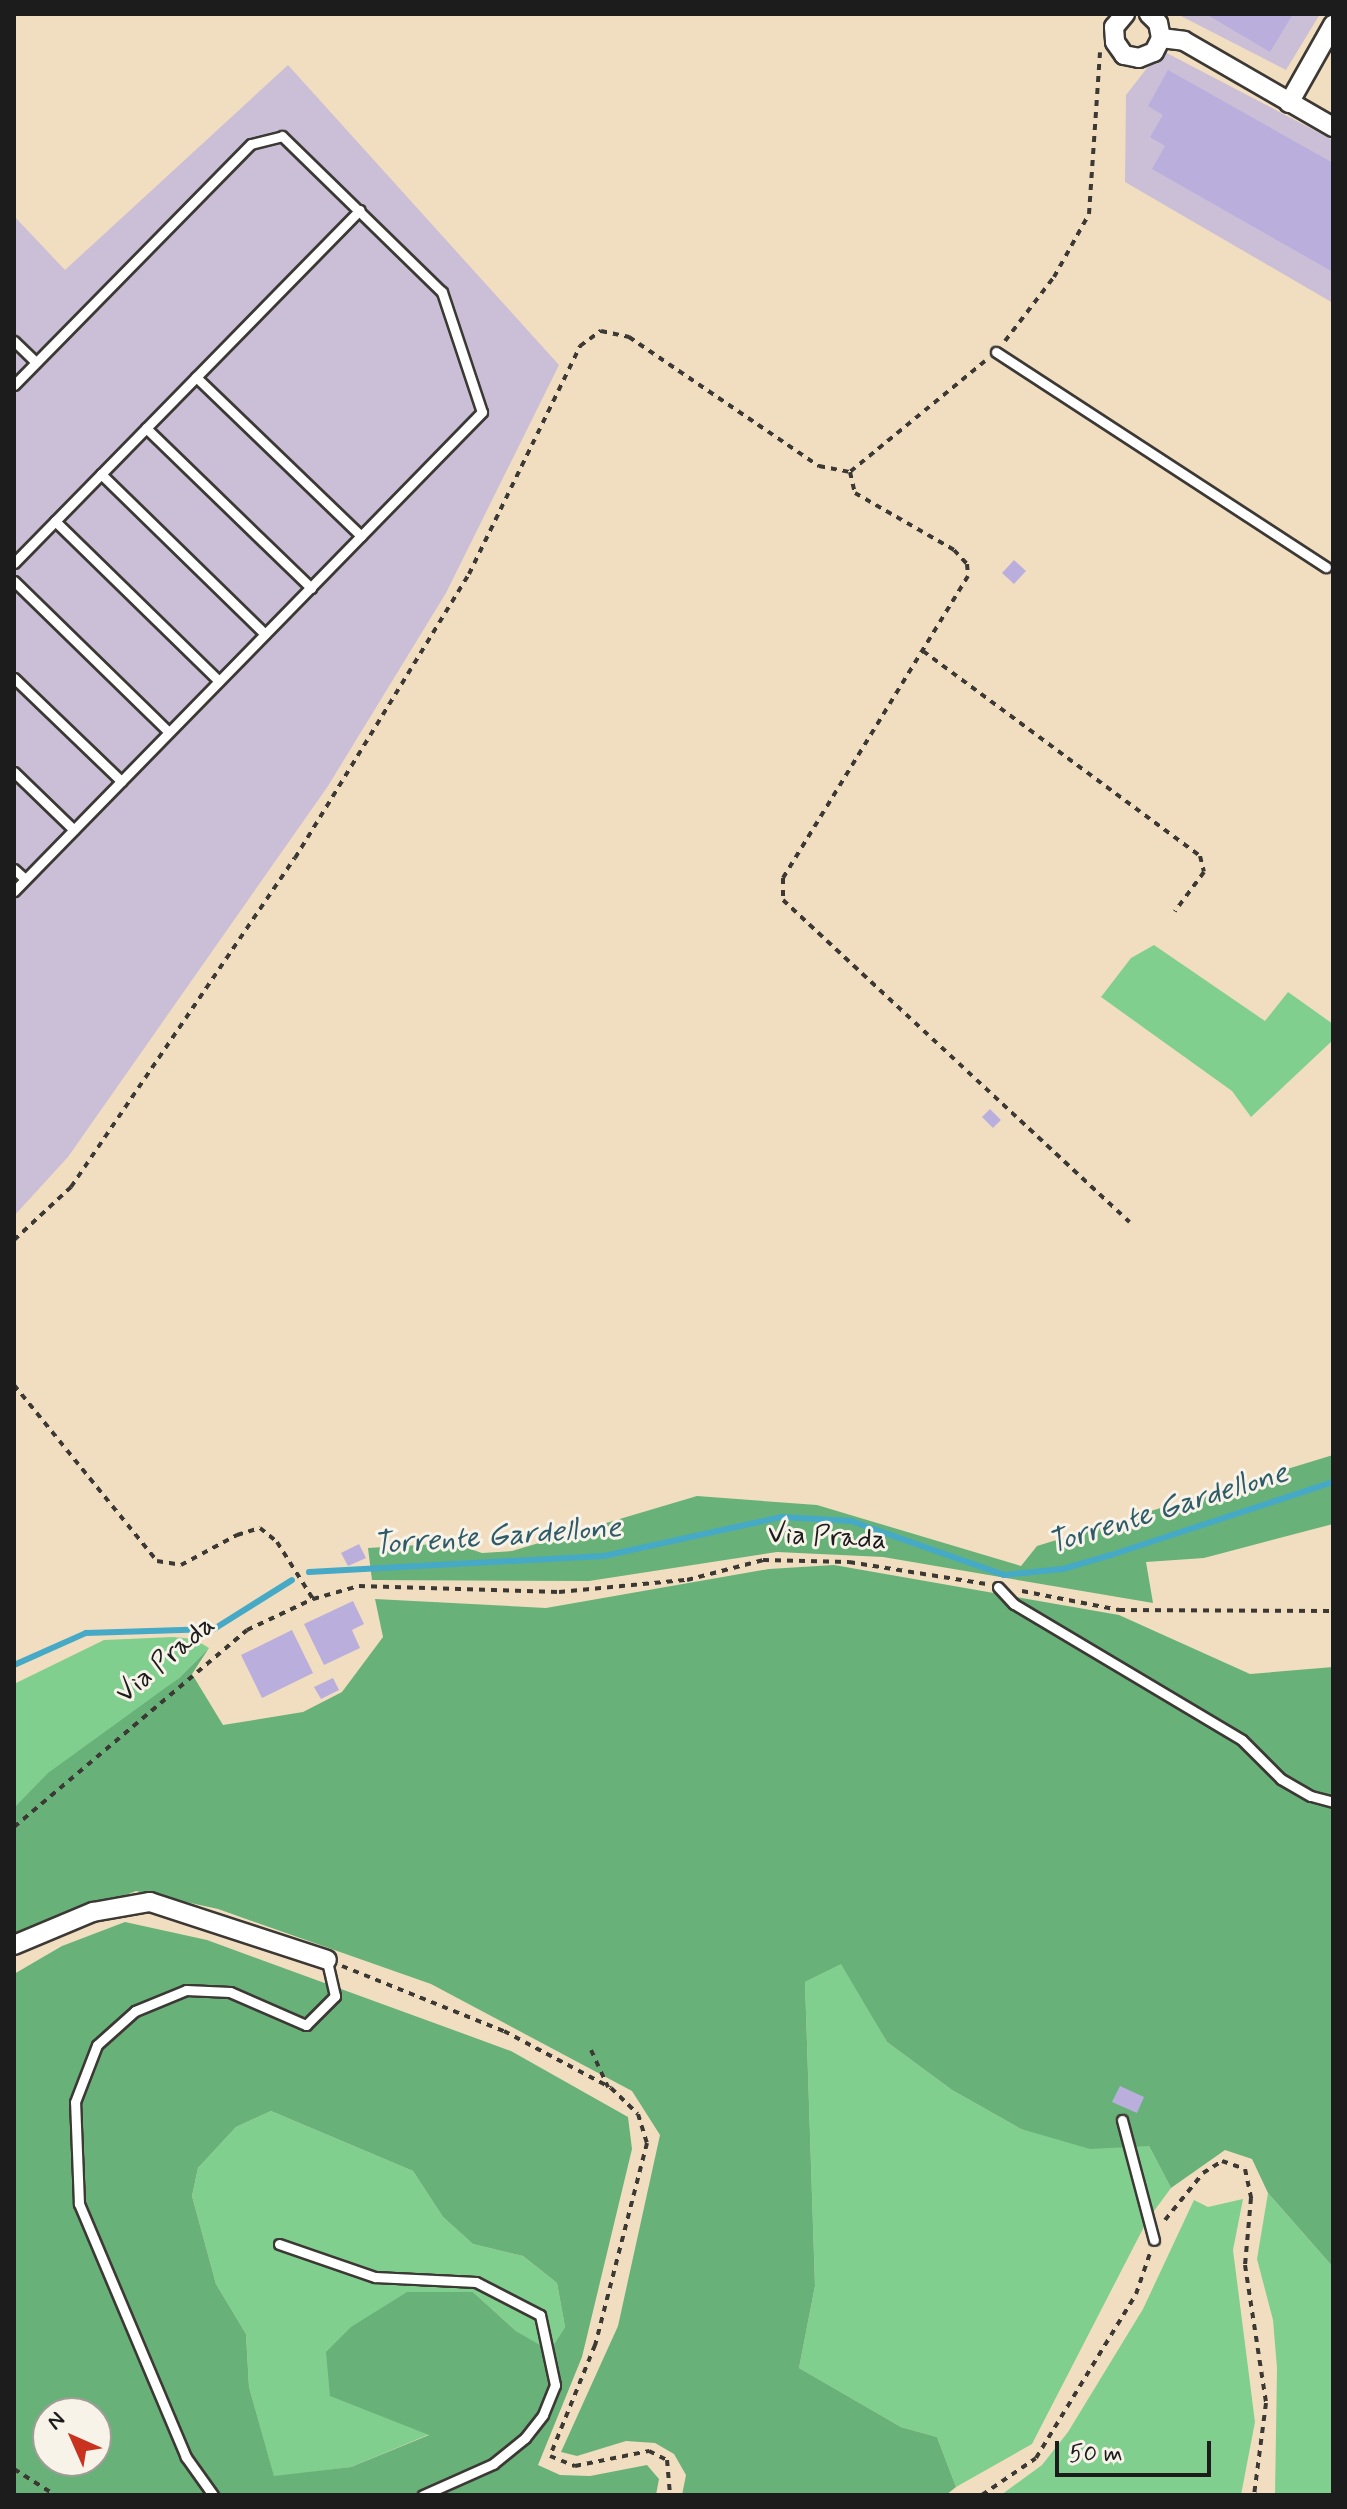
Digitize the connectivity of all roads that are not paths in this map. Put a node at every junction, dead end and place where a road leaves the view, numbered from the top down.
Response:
1 (1149, 14) edge
2 (1118, 16) edge
3 (1333, 25) edge
4 (1161, 38) junction
5 (1289, 103) junction
6 (1333, 127) edge
7 (360, 210) junction
8 (14, 341) edge
9 (996, 352) dead end
10 (36, 362) junction
11 (196, 377) junction
12 (14, 385) edge
13 (146, 428) junction
14 (101, 474) junction
15 (55, 521) junction
16 (361, 536) junction
17 (14, 563) edge
18 (1326, 567) dead end
19 (14, 581) edge
20 (311, 588) junction
21 (265, 634) junction
22 (14, 678) edge
23 (219, 681) junction
24 (169, 732) junction
25 (14, 772) edge
26 (121, 781) junction
27 (74, 830) junction
28 (14, 869) edge
29 (25, 879) junction
30 (14, 891) edge
31 (998, 1587) road end
32 (1333, 1802) edge
33 (14, 1945) edge
34 (327, 1960) joint
35 (1122, 2120) dead end
36 (1154, 2240) road end
37 (279, 2244) dead end
38 (213, 2495) edge
39 (423, 2495) edge

1 - 4 street
2 - 4 street
3 - 5 street
4 - 5 street
5 - 6 street
7 - 10 lane
7 - 11 lane
7 - 16 lane
8 - 10 lane
9 - 18 lane
10 - 12 lane
11 - 13 lane
11 - 16 lane
13 - 14 lane
13 - 20 lane
14 - 15 lane
14 - 21 lane
15 - 17 lane
15 - 23 lane
16 - 20 lane
19 - 24 lane
20 - 21 lane
21 - 23 lane
22 - 26 lane
23 - 24 lane
24 - 26 lane
25 - 27 lane
26 - 27 lane
27 - 29 lane
28 - 29 lane
29 - 30 lane
31 - 32 lane
33 - 34 street
34 - 38 lane
35 - 36 lane
37 - 39 lane

